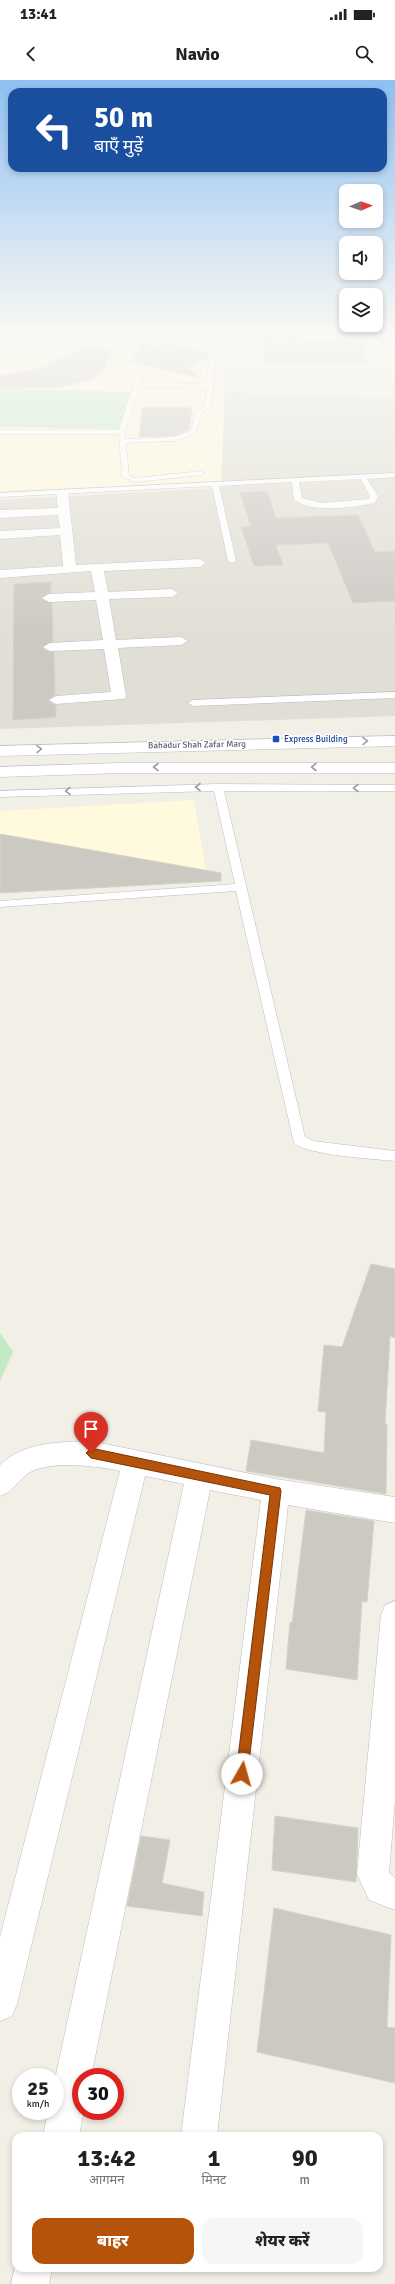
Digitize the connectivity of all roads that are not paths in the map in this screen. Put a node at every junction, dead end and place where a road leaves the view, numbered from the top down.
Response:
1 (0, 432) edge
2 (122, 432) joint
3 (193, 432) edge
4 (124, 441) junction
5 (200, 473) dead end
6 (395, 475) edge
7 (363, 477) junction
8 (295, 480) junction
9 (215, 484) junction
10 (62, 492) junction
11 (0, 495) edge
12 (64, 511) junction
13 (0, 514) edge
14 (66, 531) junction
15 (0, 535) edge
16 (232, 561) dead end
17 (200, 563) dead end
18 (97, 567) junction
19 (70, 569) junction
20 (0, 574) edge
21 (172, 593) dead end
22 (102, 596) junction
23 (49, 598) dead end
24 (181, 642) dead end
25 (111, 644) junction
26 (50, 647) dead end
27 (395, 695) edge
28 (56, 700) dead end
29 (193, 703) dead end
30 (395, 741) edge
31 (0, 751) edge
32 (395, 768) edge
33 (0, 772) edge
34 (218, 787) junction
35 (395, 788) edge
36 (0, 794) edge
37 (241, 887) junction
38 (0, 904) edge
39 (395, 1156) edge
40 (135, 1462) junction
41 (199, 1476) junction
42 (0, 1484) edge
43 (276, 1491) junction
44 (395, 1510) edge
45 (395, 1615) edge
46 (395, 1894) edge
47 (0, 2004) edge
48 (61, 2132) edge
49 (200, 2132) edge
50 (32, 2272) edge
51 (30, 2284) edge

1 - 2 lane
2 - 4 lane
3 - 4 lane
4 - 5 lane
6 - 7 lane
7 - 8 lane
7 - 8 lane
8 - 9 lane
9 - 10 lane
9 - 16 lane
10 - 11 lane
10 - 12 street
12 - 13 street
12 - 14 street
14 - 15 street
14 - 19 street
17 - 18 street
18 - 19 street
18 - 22 street
19 - 20 street
21 - 22 street
22 - 23 street
22 - 25 street
24 - 25 street
25 - 26 street
25 - 28 street
27 - 29 lane
31 -> 30 street, Bahadur Shah Zafar Marg
32 -> 33 street, Bahadur Shah Zafar Marg
35 -> 34 lane
34 -> 36 lane
34 - 37 lane
37 - 38 lane
37 - 39 lane
40 - 41 street
40 - 42 street
40 - 47 street
41 - 43 street
41 - 48 street
43 - 44 street
43 - 49 street
45 - 46 street
50 - 51 street

